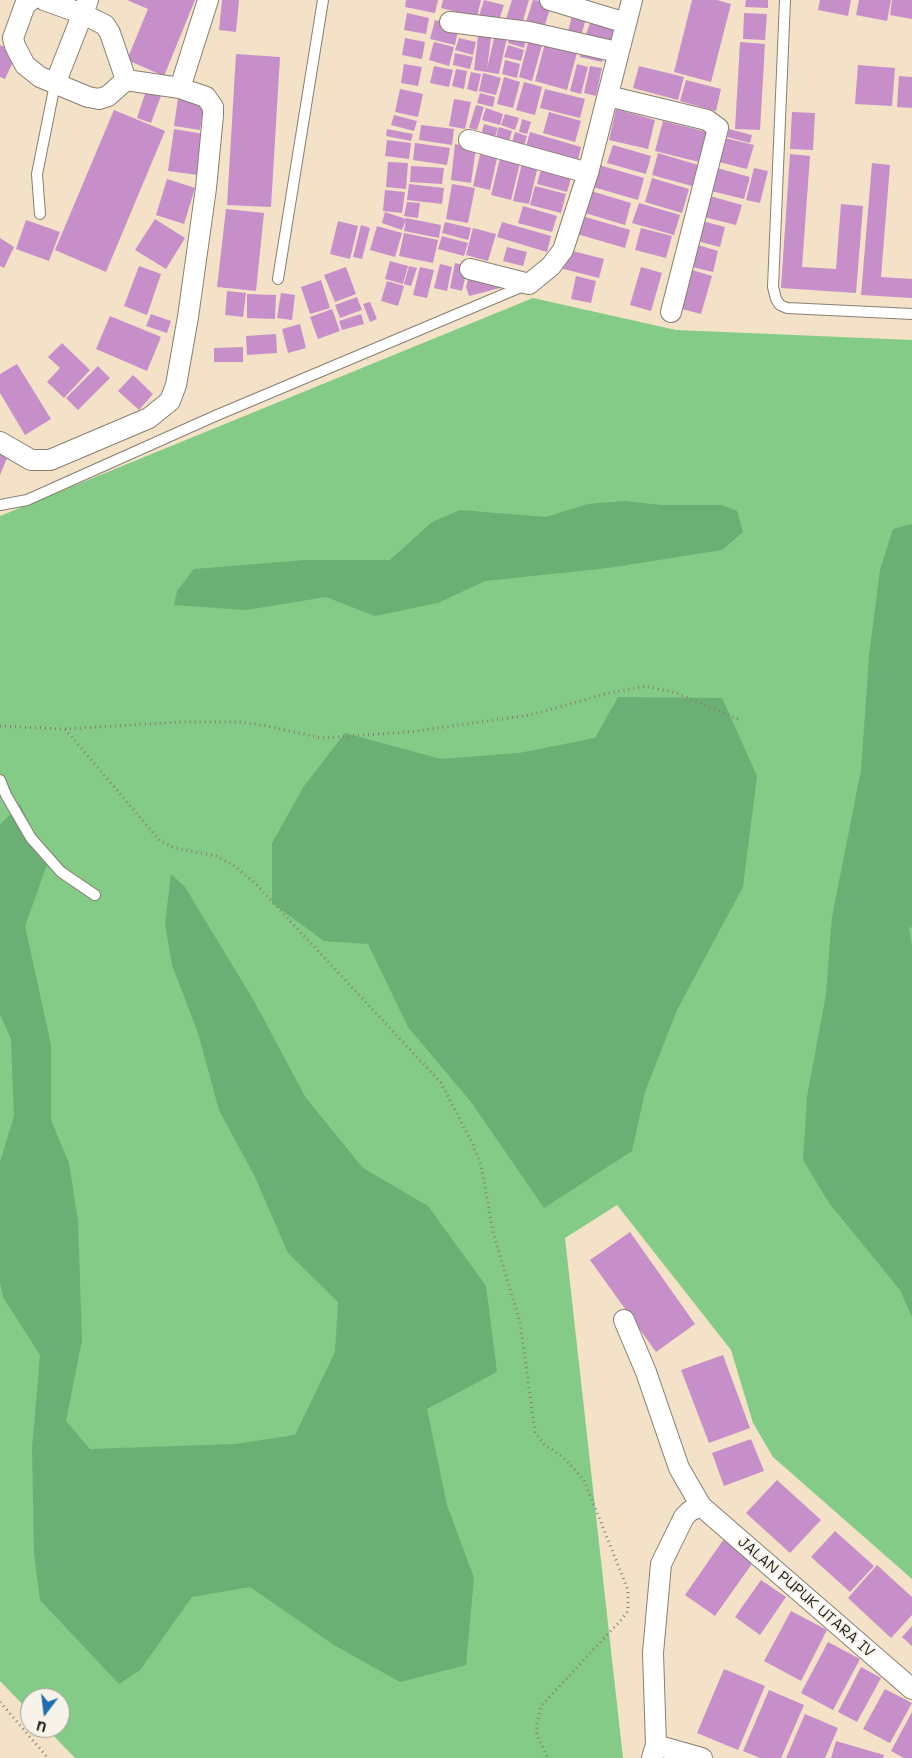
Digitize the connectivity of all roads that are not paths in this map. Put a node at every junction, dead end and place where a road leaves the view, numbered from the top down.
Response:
1 (31, 0) edge
2 (44, 0) edge
3 (208, 0) edge
4 (323, 0) edge
5 (550, 0) edge
6 (632, 0) edge
7 (786, 0) edge
8 (86, 7) edge
9 (450, 22) dead end
10 (626, 23) junction
11 (618, 52) junction
12 (126, 80) junction
13 (55, 84) junction
14 (180, 88) junction
15 (608, 96) junction
16 (469, 140) dead end
17 (588, 173) junction
18 (40, 214) dead end
19 (470, 269) dead end
20 (278, 279) dead end
21 (529, 284) junction
22 (671, 312) dead end
23 (912, 314) edge
24 (0, 442) edge
25 (0, 505) edge
26 (0, 780) edge
27 (94, 895) dead end
28 (624, 1320) dead end
29 (701, 1506) junction
30 (912, 1689) edge
31 (654, 1752) edge
32 (702, 1758) edge

1 - 13 street
2 - 8 street
3 - 14 street
4 - 20 lane
5 - 10 street
6 - 10 street
7 - 23 lane
8 - 12 street
8 - 13 street
9 - 11 street
10 - 11 street
11 - 15 street
12 - 13 street
12 - 14 street
13 - 18 lane
14 - 24 street
15 - 17 street
15 - 22 street
16 - 17 street
17 - 21 street
19 - 21 street
21 - 25 lane
26 - 27 lane
28 - 29 street
29 - 30 street, JALAN PUPUK UTARA IV
29 - 31 street
31 - 32 street

